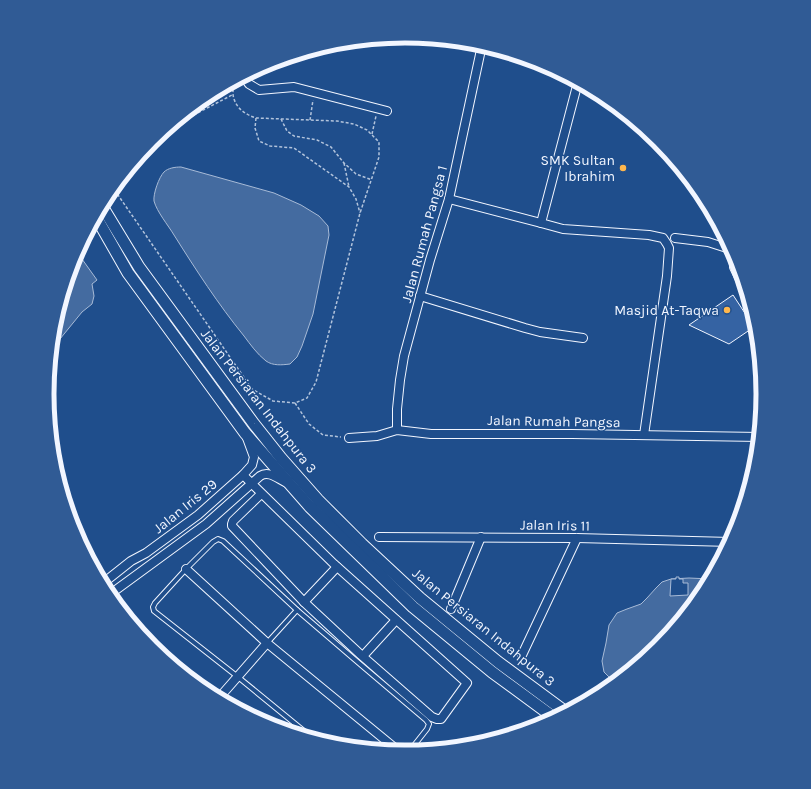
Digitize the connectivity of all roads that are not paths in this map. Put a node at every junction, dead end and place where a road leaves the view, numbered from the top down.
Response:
1 (481, 52) edge
2 (247, 81) edge
3 (577, 88) edge
4 (387, 111) dead end
5 (449, 199) junction
6 (105, 212) edge
7 (99, 222) edge
8 (541, 223) junction
9 (675, 238) dead end
10 (725, 247) edge
11 (420, 296) junction
12 (583, 338) dead end
13 (397, 430) junction
14 (245, 433) junction
15 (644, 435) junction
16 (349, 438) road end
17 (754, 438) edge
18 (243, 475) junction
19 (252, 484) junction
20 (289, 484) junction
21 (261, 494) junction
22 (379, 537) dead end
23 (481, 537) junction
24 (577, 538) junction
25 (725, 542) edge
26 (337, 567) junction
27 (186, 569) junction
28 (107, 580) edge
29 (114, 591) edge
30 (304, 602) junction
31 (451, 608) dead end
32 (297, 610) junction
33 (396, 620) junction
34 (267, 643) junction
35 (522, 655) dead end
36 (363, 656) junction
37 (238, 677) junction
38 (222, 694) edge
39 (562, 709) edge
40 (551, 714) edge
41 (303, 730) edge
42 (392, 745) edge
43 (414, 746) edge

1 - 5 street, Jalan Rumah Pangsa 1
2 - 4 street
3 - 8 street
5 - 8 street
5 - 11 street, Jalan Rumah Pangsa 1
6 - 39 main road, Jalan Persiaran Indahpura 3
7 - 14 main road, Jalan Persiaran Indahpura 3
8 - 15 street
9 - 10 street
11 - 12 street
11 - 13 street, Jalan Rumah Pangsa 1
13 - 15 street, Jalan Rumah Pangsa
13 - 16 street, Jalan Rumah Pangsa
14 - 18 street, Jalan Iris 29
14 - 20 main road, Jalan Persiaran Indahpura 3
15 - 17 street, Jalan Rumah Pangsa
18 - 19 street
18 - 28 street, Jalan Iris 29
19 - 20 street, Jalan Iris 29
19 - 21 street
19 - 29 street, Jalan Iris 29
20 - 40 main road, Jalan Persiaran Indahpura 3
21 - 26 street
21 - 30 street
22 - 23 street, Jalan Iris 11
23 - 24 street, Jalan Iris 11
23 - 31 street
24 - 25 street, Jalan Iris 11
24 - 35 street
26 - 30 street
26 - 33 street
27 - 32 lane
27 - 34 street
27 - 37 lane
30 - 36 street
32 - 34 lane
32 - 43 lane
33 - 36 street
33 - 36 street
34 - 37 street
34 - 42 street
37 - 38 street
37 - 41 lane

